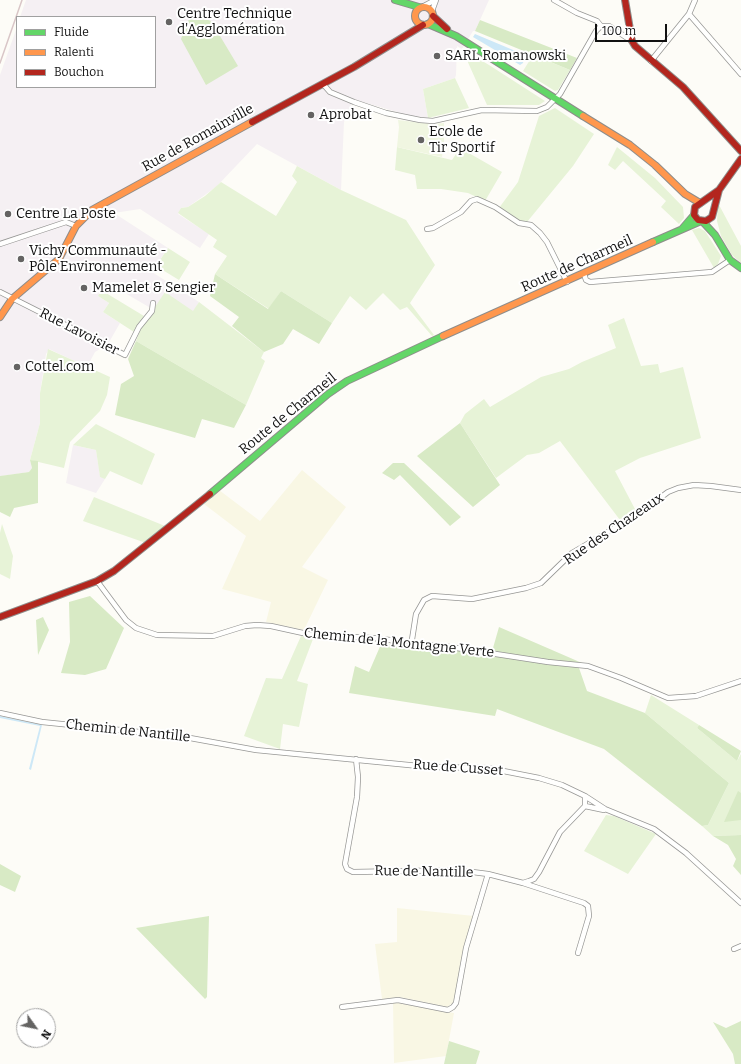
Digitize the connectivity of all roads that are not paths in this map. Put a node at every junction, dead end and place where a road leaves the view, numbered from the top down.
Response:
1 (435, 0) edge
2 (554, 0) edge
3 (625, 0) edge
4 (695, 0) edge
5 (397, 1) edge
6 (422, 7) junction
7 (432, 14) junction
8 (689, 14) junction
9 (415, 18) junction
10 (426, 25) junction
11 (601, 26) junction
12 (405, 36) junction
13 (457, 36) junction
14 (632, 41) junction
15 (651, 61) junction
16 (741, 74) edge
17 (323, 84) junction
18 (556, 99) junction
19 (741, 151) edge
20 (741, 159) edge
21 (720, 190) junction
22 (685, 194) junction
23 (702, 202) junction
24 (712, 209) junction
25 (694, 212) junction
26 (712, 216) junction
27 (702, 221) junction
28 (76, 226) junction
29 (427, 229) dead end
30 (678, 232) junction
31 (715, 235) junction
32 (0, 244) edge
33 (730, 260) junction
34 (741, 268) edge
35 (584, 274) junction
36 (567, 282) junction
37 (0, 292) edge
38 (12, 299) junction
39 (153, 303) dead end
40 (0, 317) edge
41 (741, 490) edge
42 (97, 581) junction
43 (0, 617) edge
44 (411, 646) junction
45 (741, 681) edge
46 (0, 713) edge
47 (256, 750) joint
48 (356, 759) junction
49 (585, 796) junction
50 (585, 806) junction
51 (605, 809) junction
52 (488, 874) junction
53 (534, 879) junction
54 (523, 883) junction
55 (539, 889) junction
56 (741, 903) edge
57 (741, 946) edge
58 (734, 949) dead end
59 (578, 953) dead end
60 (342, 1007) dead end

1 - 6 street
1 - 7 street
2 - 11 street
3 - 14 main road
4 - 8 street
5 - 6 main road
5 - 9 main road
6 - 7 main road
6 - 9 main road, Rue de Romainville
7 - 10 main road
7 - 13 main road
8 - 15 street
8 - 16 street
9 - 10 main road
9 - 12 main road, Rue de Romainville
10 - 12 main road, Rue de Romainville
10 - 13 main road
11 - 14 street
11 - 18 street
12 - 17 main road, Rue de Romainville
13 - 18 main road
14 - 15 main road
15 - 19 main road
17 - 18 street
17 - 28 main road, Rue de Romainville
18 - 22 main road
20 - 21 main road
21 - 23 main road
21 - 24 main road
22 - 23 main road
22 - 25 main road
23 - 24 main road
23 - 25 main road
24 - 26 main road
25 - 27 main road
25 - 30 main road, Route de Charmeil
26 - 27 main road
26 - 31 main road
27 - 30 main road, Route de Charmeil
27 - 31 main road
28 - 32 street
28 - 38 main road, Rue de Romainville
29 - 36 street
30 - 35 main road, Route de Charmeil
31 - 33 main road
33 - 34 main road
33 - 35 street
35 - 36 main road, Route de Charmeil
36 - 42 main road, Route de Charmeil
37 - 38 street, Rue Lavoisier
38 - 39 street, Rue Lavoisier
38 - 40 main road, Rue de Romainville
41 - 44 street, Rue des Chazeaux
42 - 43 main road, Route de Charmeil
42 - 44 street, Chemin de la Montagne Verte
44 - 45 street, Chemin de la Montagne Verte
46 - 47 street, Chemin de Nantille
47 - 48 street, Rue de Cusset
48 - 49 street, Rue de Cusset
48 - 52 street, Rue de Nantille
49 - 50 street
49 - 51 street, Rue de Cusset
50 - 51 street
50 - 53 street
51 - 56 street, Rue de Cusset
52 - 54 street, Rue de Nantille
52 - 60 street
53 - 54 street
53 - 55 street
54 - 55 street, Rue de Nantille
55 - 59 street, Rue de Nantille
57 - 58 street

